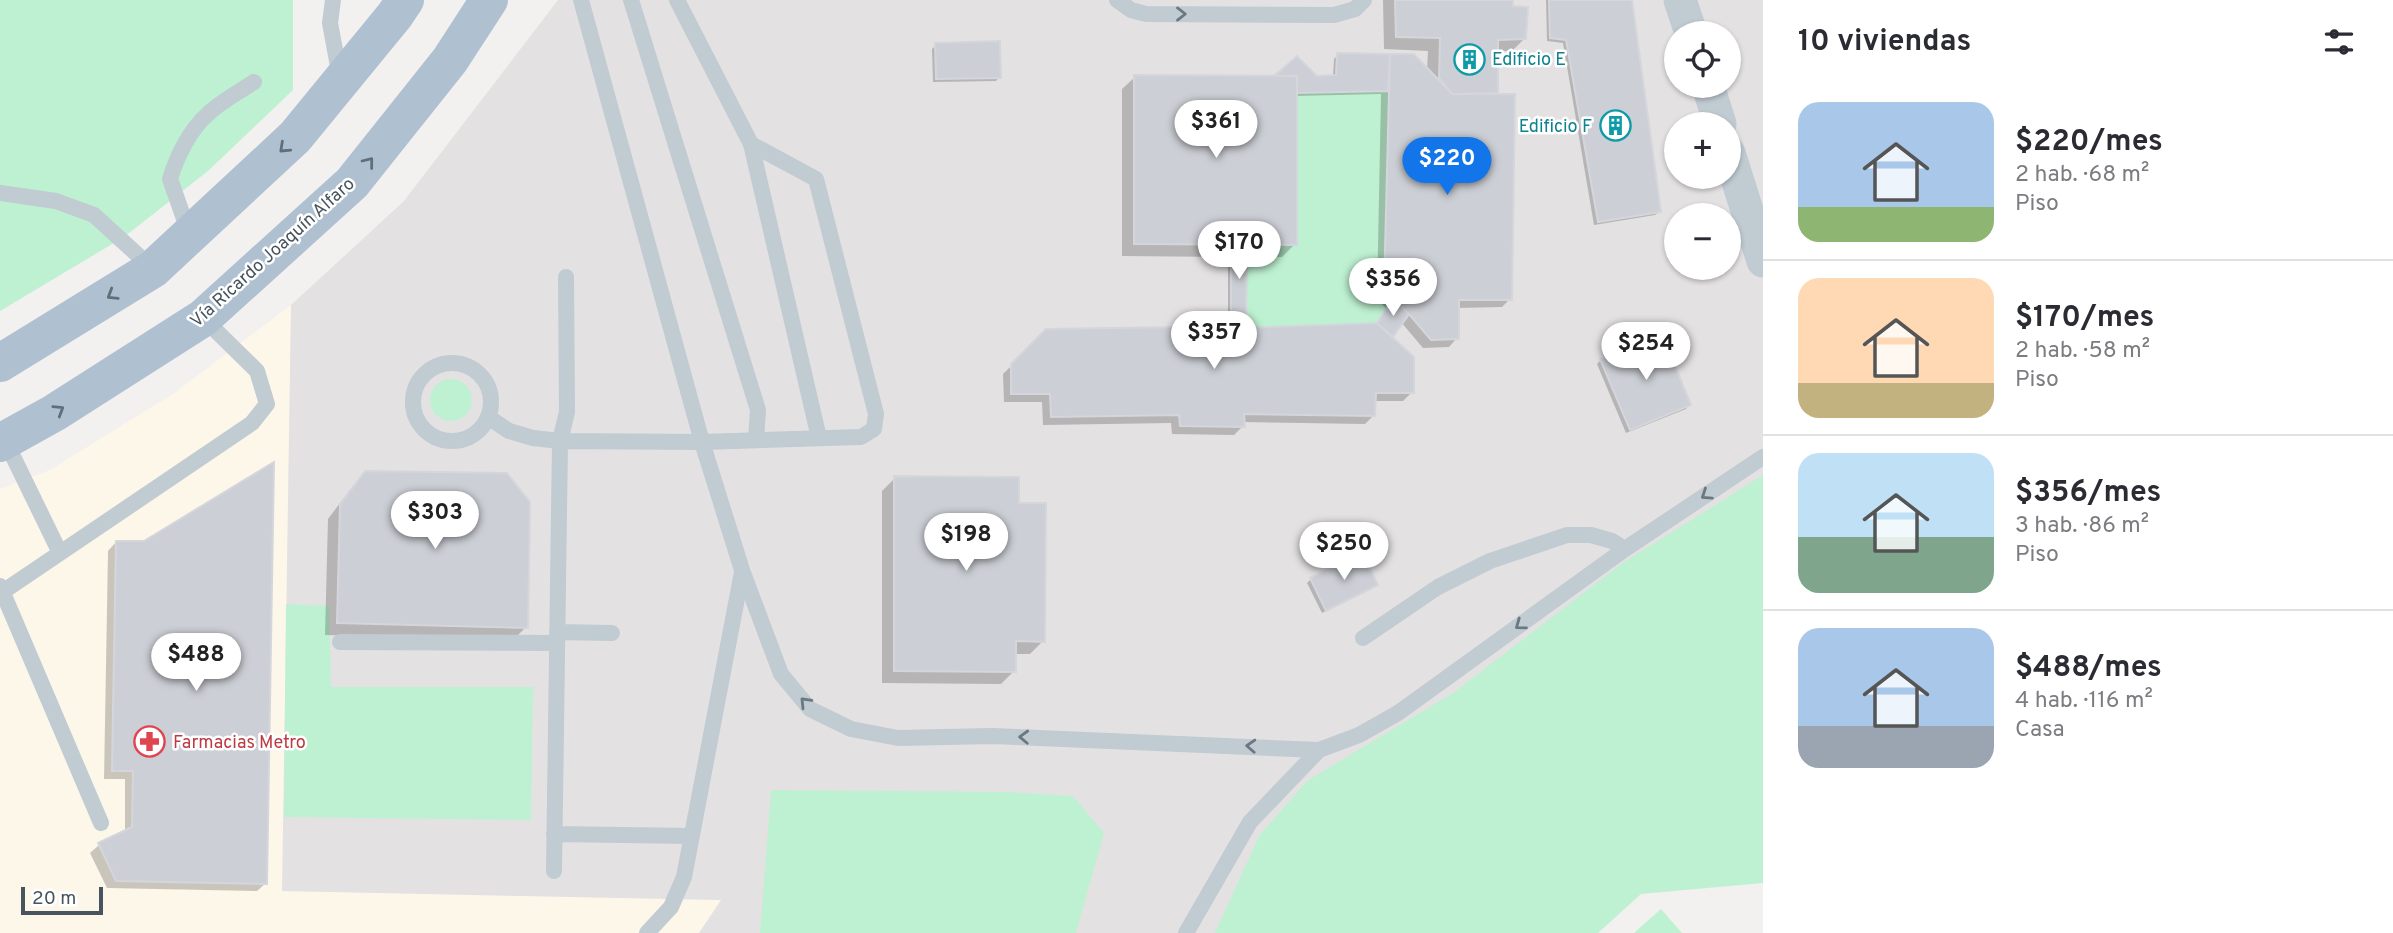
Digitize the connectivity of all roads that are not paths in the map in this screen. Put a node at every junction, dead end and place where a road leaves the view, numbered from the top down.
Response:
1 (333, 0) edge
2 (405, 0) edge
3 (489, 0) edge
4 (581, 0) edge
5 (631, 0) edge
6 (677, 0) edge
7 (1117, 0) edge
8 (1364, 0) edge
9 (1680, 0) edge
10 (1687, 21) edge
11 (254, 82) dead end
12 (341, 83) junction
13 (751, 144) junction
14 (1740, 189) edge
15 (0, 193) edge
16 (189, 235) junction
17 (1763, 261) edge
18 (153, 269) junction
19 (566, 277) dead end
20 (203, 318) junction
21 (0, 363) edge
22 (488, 417) junction
23 (820, 438) junction
24 (756, 440) junction
25 (560, 441) junction
26 (3, 442) edge
27 (702, 442) junction
28 (1763, 457) edge
29 (1625, 549) junction
30 (60, 553) junction
31 (742, 570) junction
32 (2, 589) edge
33 (611, 633) dead end
34 (557, 637) junction
35 (1363, 638) dead end
36 (340, 642) dead end
37 (1319, 750) junction
38 (101, 823) dead end
39 (554, 834) junction
40 (692, 836) junction
41 (554, 871) dead end
42 (647, 933) edge
43 (1186, 933) edge

1 - 12 lane
2 - 12 main road
20 -> 3 main road, Vía Ricardo Joaquín Alfaro
4 - 27 lane
5 - 24 lane
6 - 13 lane
7 -> 8 lane
9 - 10 street
11 - 16 lane
12 -> 16 main road
13 - 23 lane
13 - 23 lane
14 - 17 street
15 - 18 lane
16 - 18 main road
18 -> 21 main road
19 - 25 lane
26 -> 20 main road, Vía Ricardo Joaquín Alfaro
20 - 30 lane
22 - 22 lane
22 - 25 lane
23 - 24 lane
24 - 27 lane
25 - 27 lane
25 - 34 lane
26 - 30 lane
27 - 31 lane
28 -> 29 lane
29 - 35 lane
29 -> 37 lane
30 - 32 lane
37 -> 31 lane
31 - 40 lane
32 - 38 lane
33 - 34 lane
34 - 36 lane
34 - 39 lane
37 - 43 lane
39 - 40 lane
39 - 41 lane
40 - 42 lane

